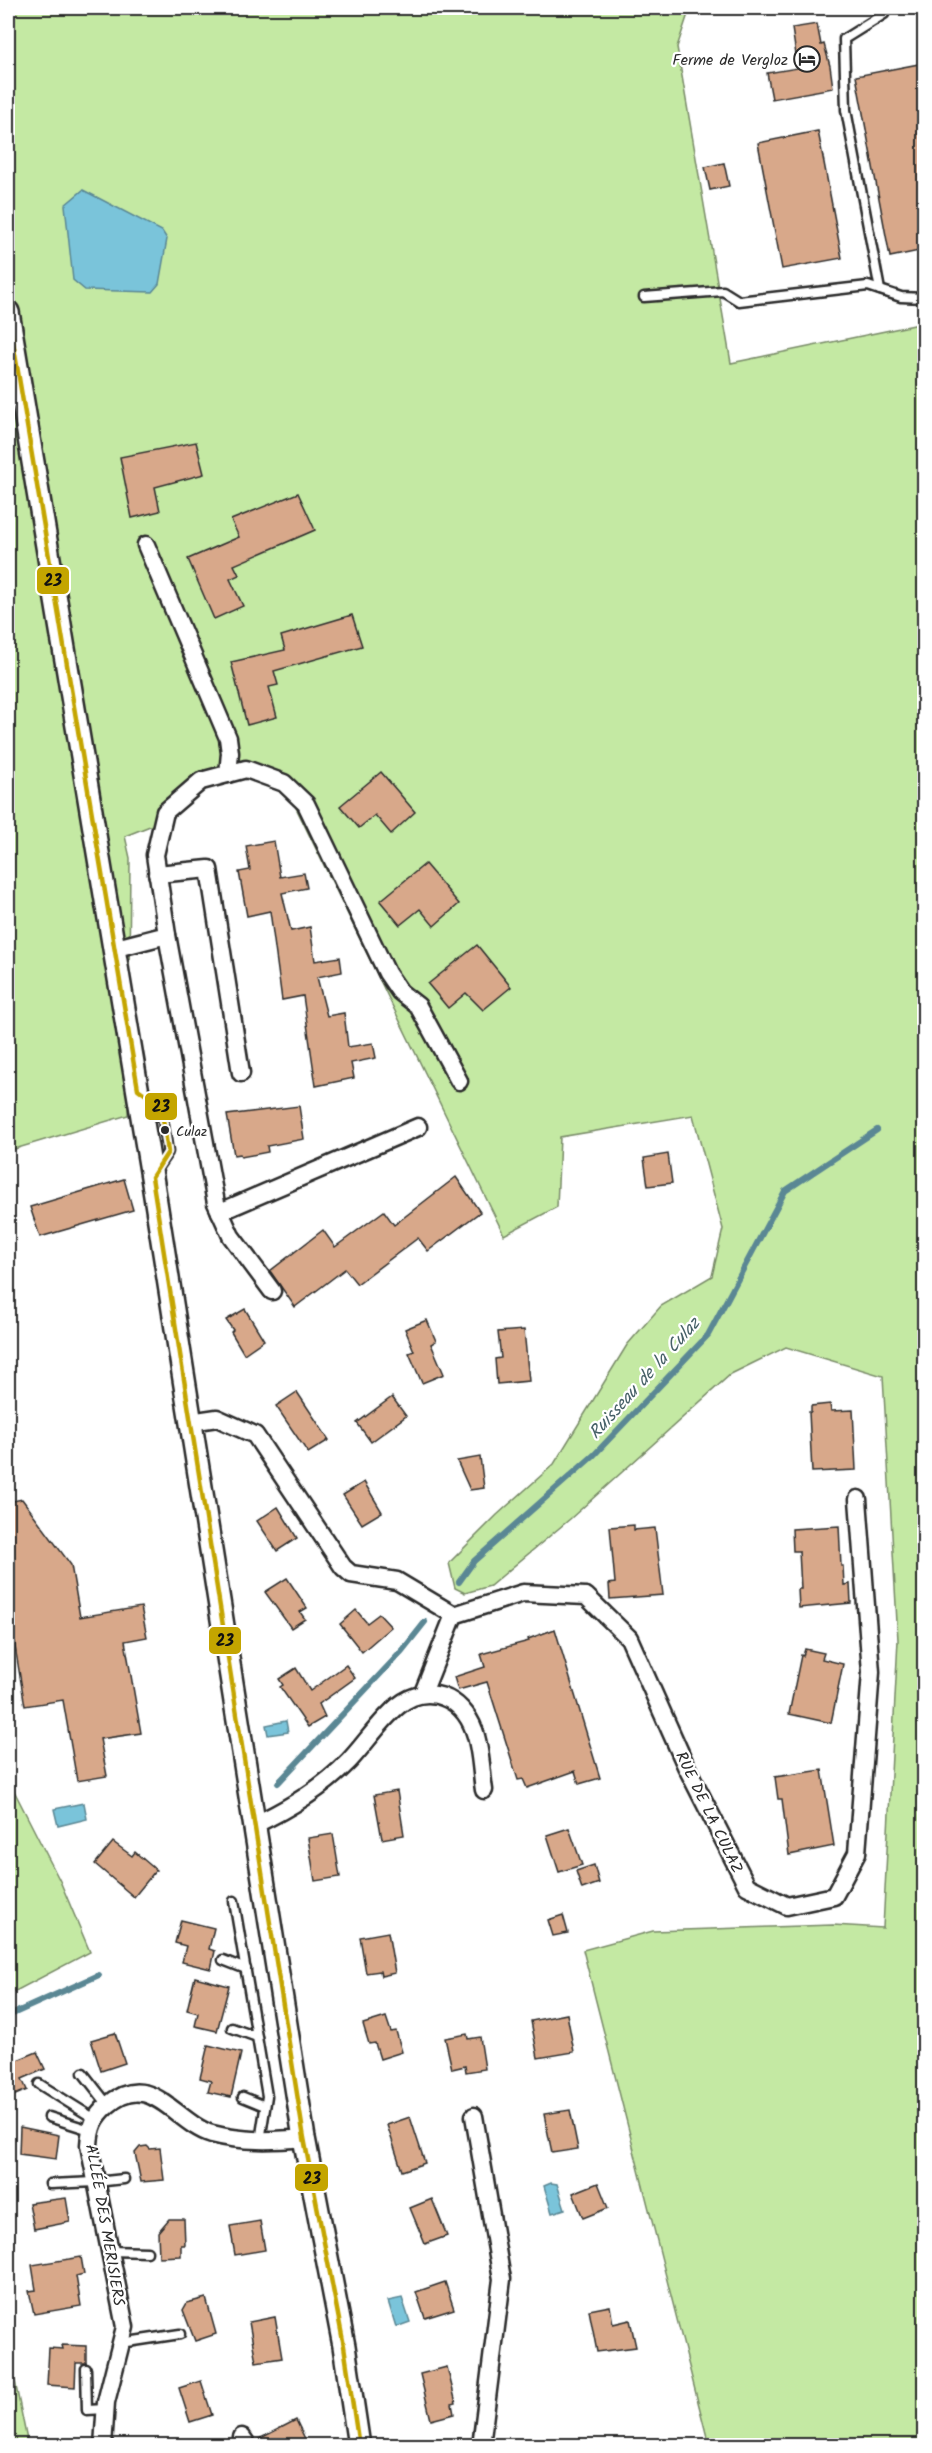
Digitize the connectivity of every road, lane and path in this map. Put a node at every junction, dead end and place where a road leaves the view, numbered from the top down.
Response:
1 (883, 8) edge
2 (880, 290) junction
3 (644, 297) dead end
4 (924, 298) edge
5 (8, 312) edge
6 (146, 545) dead end
7 (228, 774) junction
8 (157, 874) junction
9 (167, 935) junction
10 (124, 946) dead end
11 (240, 1073) dead end
12 (459, 1081) dead end
13 (418, 1127) dead end
14 (220, 1212) junction
15 (272, 1291) dead end
16 (190, 1422) junction
17 (858, 1499) dead end
18 (454, 1615) junction
19 (423, 1693) junction
20 (484, 1790) dead end
21 (254, 1826) junction
22 (234, 1901) dead end
23 (223, 1960) dead end
24 (246, 1969) junction
25 (232, 2028) dead end
26 (257, 2037) junction
27 (82, 2073) dead end
28 (39, 2084) dead end
29 (243, 2097) dead end
30 (108, 2104) junction
31 (265, 2106) junction
32 (474, 2116) dead end
33 (49, 2117) dead end
34 (93, 2124) junction
35 (304, 2138) junction
36 (260, 2141) junction
37 (124, 2178) dead end
38 (96, 2182) junction
39 (50, 2184) dead end
40 (110, 2251) junction
41 (147, 2252) dead end
42 (180, 2334) dead end
43 (121, 2343) junction
44 (86, 2369) dead end
45 (105, 2409) junction
46 (103, 2445) edge
47 (359, 2445) edge
48 (481, 2445) edge

1 - 2 lane
2 - 3 lane
2 - 4 lane
5 - 16 street
6 - 7 street
7 - 8 street
7 - 12 street
8 - 9 street
8 - 11 street
9 - 10 street
9 - 14 street
13 - 14 street
14 - 15 street
16 - 18 street
16 - 21 street
17 - 18 street, RUE DE LA CULAZ
18 - 19 street
19 - 20 street
19 - 21 street
21 - 35 street
22 - 24 lane
23 - 24 lane
24 - 26 lane
25 - 26 lane
26 - 31 lane
27 - 30 lane
28 - 34 lane
29 - 31 lane
30 - 34 street, ALLÉE DES MERISIERS
30 - 36 street, ALLÉE DES MERISIERS
31 - 36 lane
32 - 48 street
33 - 34 lane
34 - 38 street, ALLÉE DES MERISIERS
35 - 36 street, ALLÉE DES MERISIERS
35 - 47 street
37 - 38 lane
38 - 39 lane
38 - 40 street, ALLÉE DES MERISIERS
40 - 41 lane
40 - 43 street, ALLÉE DES MERISIERS
42 - 43 lane
43 - 45 street, ALLÉE DES MERISIERS
44 - 45 lane
45 - 46 street, ALLÉE DES MERISIERS

